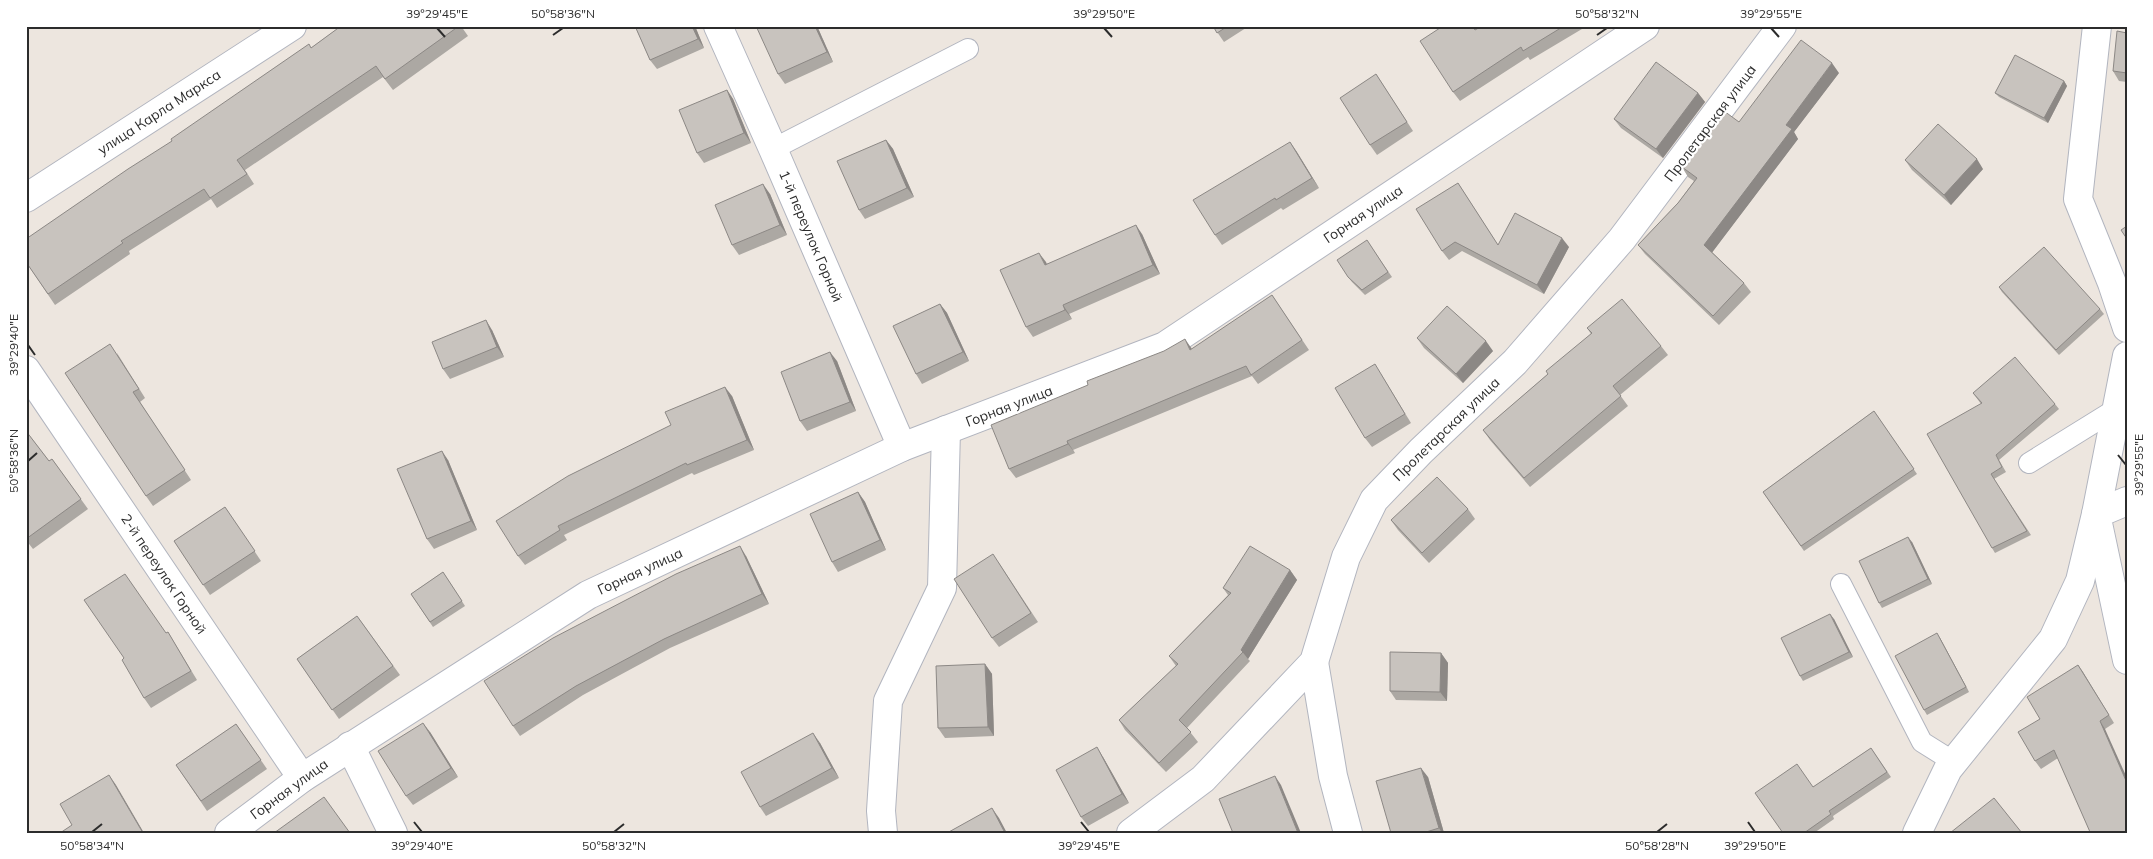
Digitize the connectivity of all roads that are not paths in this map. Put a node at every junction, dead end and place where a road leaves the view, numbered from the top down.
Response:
1 (292, 26) edge
2 (718, 26) edge
3 (1645, 26) edge
4 (1782, 26) edge
5 (2097, 26) edge
6 (968, 49) dead end
7 (773, 148) junction
8 (26, 198) edge
9 (2127, 328) edge
10 (2127, 356) edge
11 (26, 370) edge
12 (2116, 409) junction
13 (946, 430) junction
14 (902, 447) junction
15 (2029, 462) dead end
16 (2127, 501) edge
17 (2096, 514) junction
18 (1841, 584) dead end
19 (2127, 660) edge
20 (1314, 662) junction
21 (350, 746) junction
22 (1954, 762) junction
23 (302, 778) junction
24 (229, 833) edge
25 (393, 833) edge
26 (883, 833) edge
27 (1131, 833) edge
28 (1348, 833) edge
29 (1918, 833) edge

1 - 8 street, улица Карла Маркса
2 - 7 street, 1-й переулок Горной
3 - 13 street, Горная улица
4 - 20 street, Пролетарская улица
5 - 9 street
6 - 7 lane
7 - 14 street, 1-й переулок Горной
10 - 12 street
11 - 23 street, 2-й переулок Горной
12 - 15 lane
12 - 17 street
13 - 14 street, Горная улица
13 - 26 street
14 - 21 street, Горная улица
16 - 17 street
17 - 19 street
17 - 22 street
18 - 22 lane
20 - 27 street, Пролетарская улица
20 - 28 street
21 - 23 street, Горная улица
21 - 25 street
22 - 29 street
23 - 24 street, Горная улица

